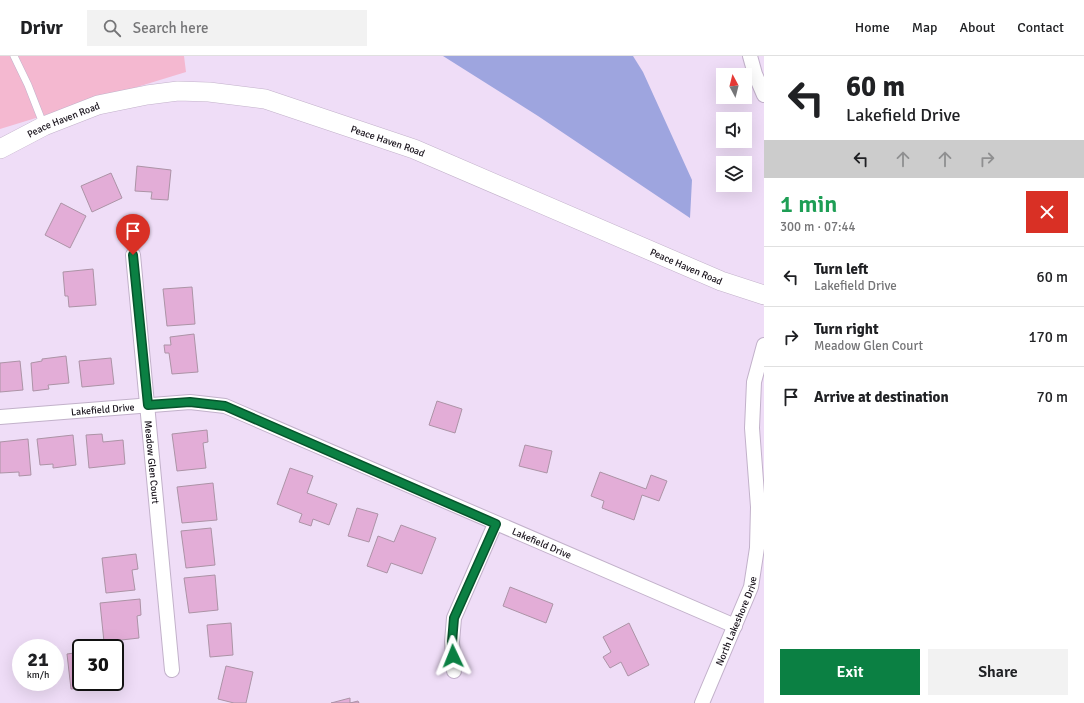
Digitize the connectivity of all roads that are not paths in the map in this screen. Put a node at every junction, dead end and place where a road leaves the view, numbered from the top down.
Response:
1 (14, 56) edge
2 (750, 56) edge
3 (764, 95) edge
4 (44, 126) junction
5 (0, 149) edge
6 (133, 255) dead end
7 (764, 295) edge
8 (764, 344) edge
9 (148, 405) junction
10 (0, 417) edge
11 (496, 524) junction
12 (735, 626) junction
13 (172, 670) dead end
14 (454, 671) dead end
15 (702, 703) edge

1 - 4 lane
2 - 3 street
4 - 5 main road, Peace Haven Road
4 - 7 main road, Peace Haven Road
6 - 9 street, Meadow Glen Court
8 - 12 street, North Lakeshore Drive
9 - 10 street, Lakefield Drive
9 - 11 street, Lakefield Drive
9 - 13 street, Meadow Glen Court
11 - 12 street, Lakefield Drive
11 - 14 street
12 - 15 street, North Lakeshore Drive

